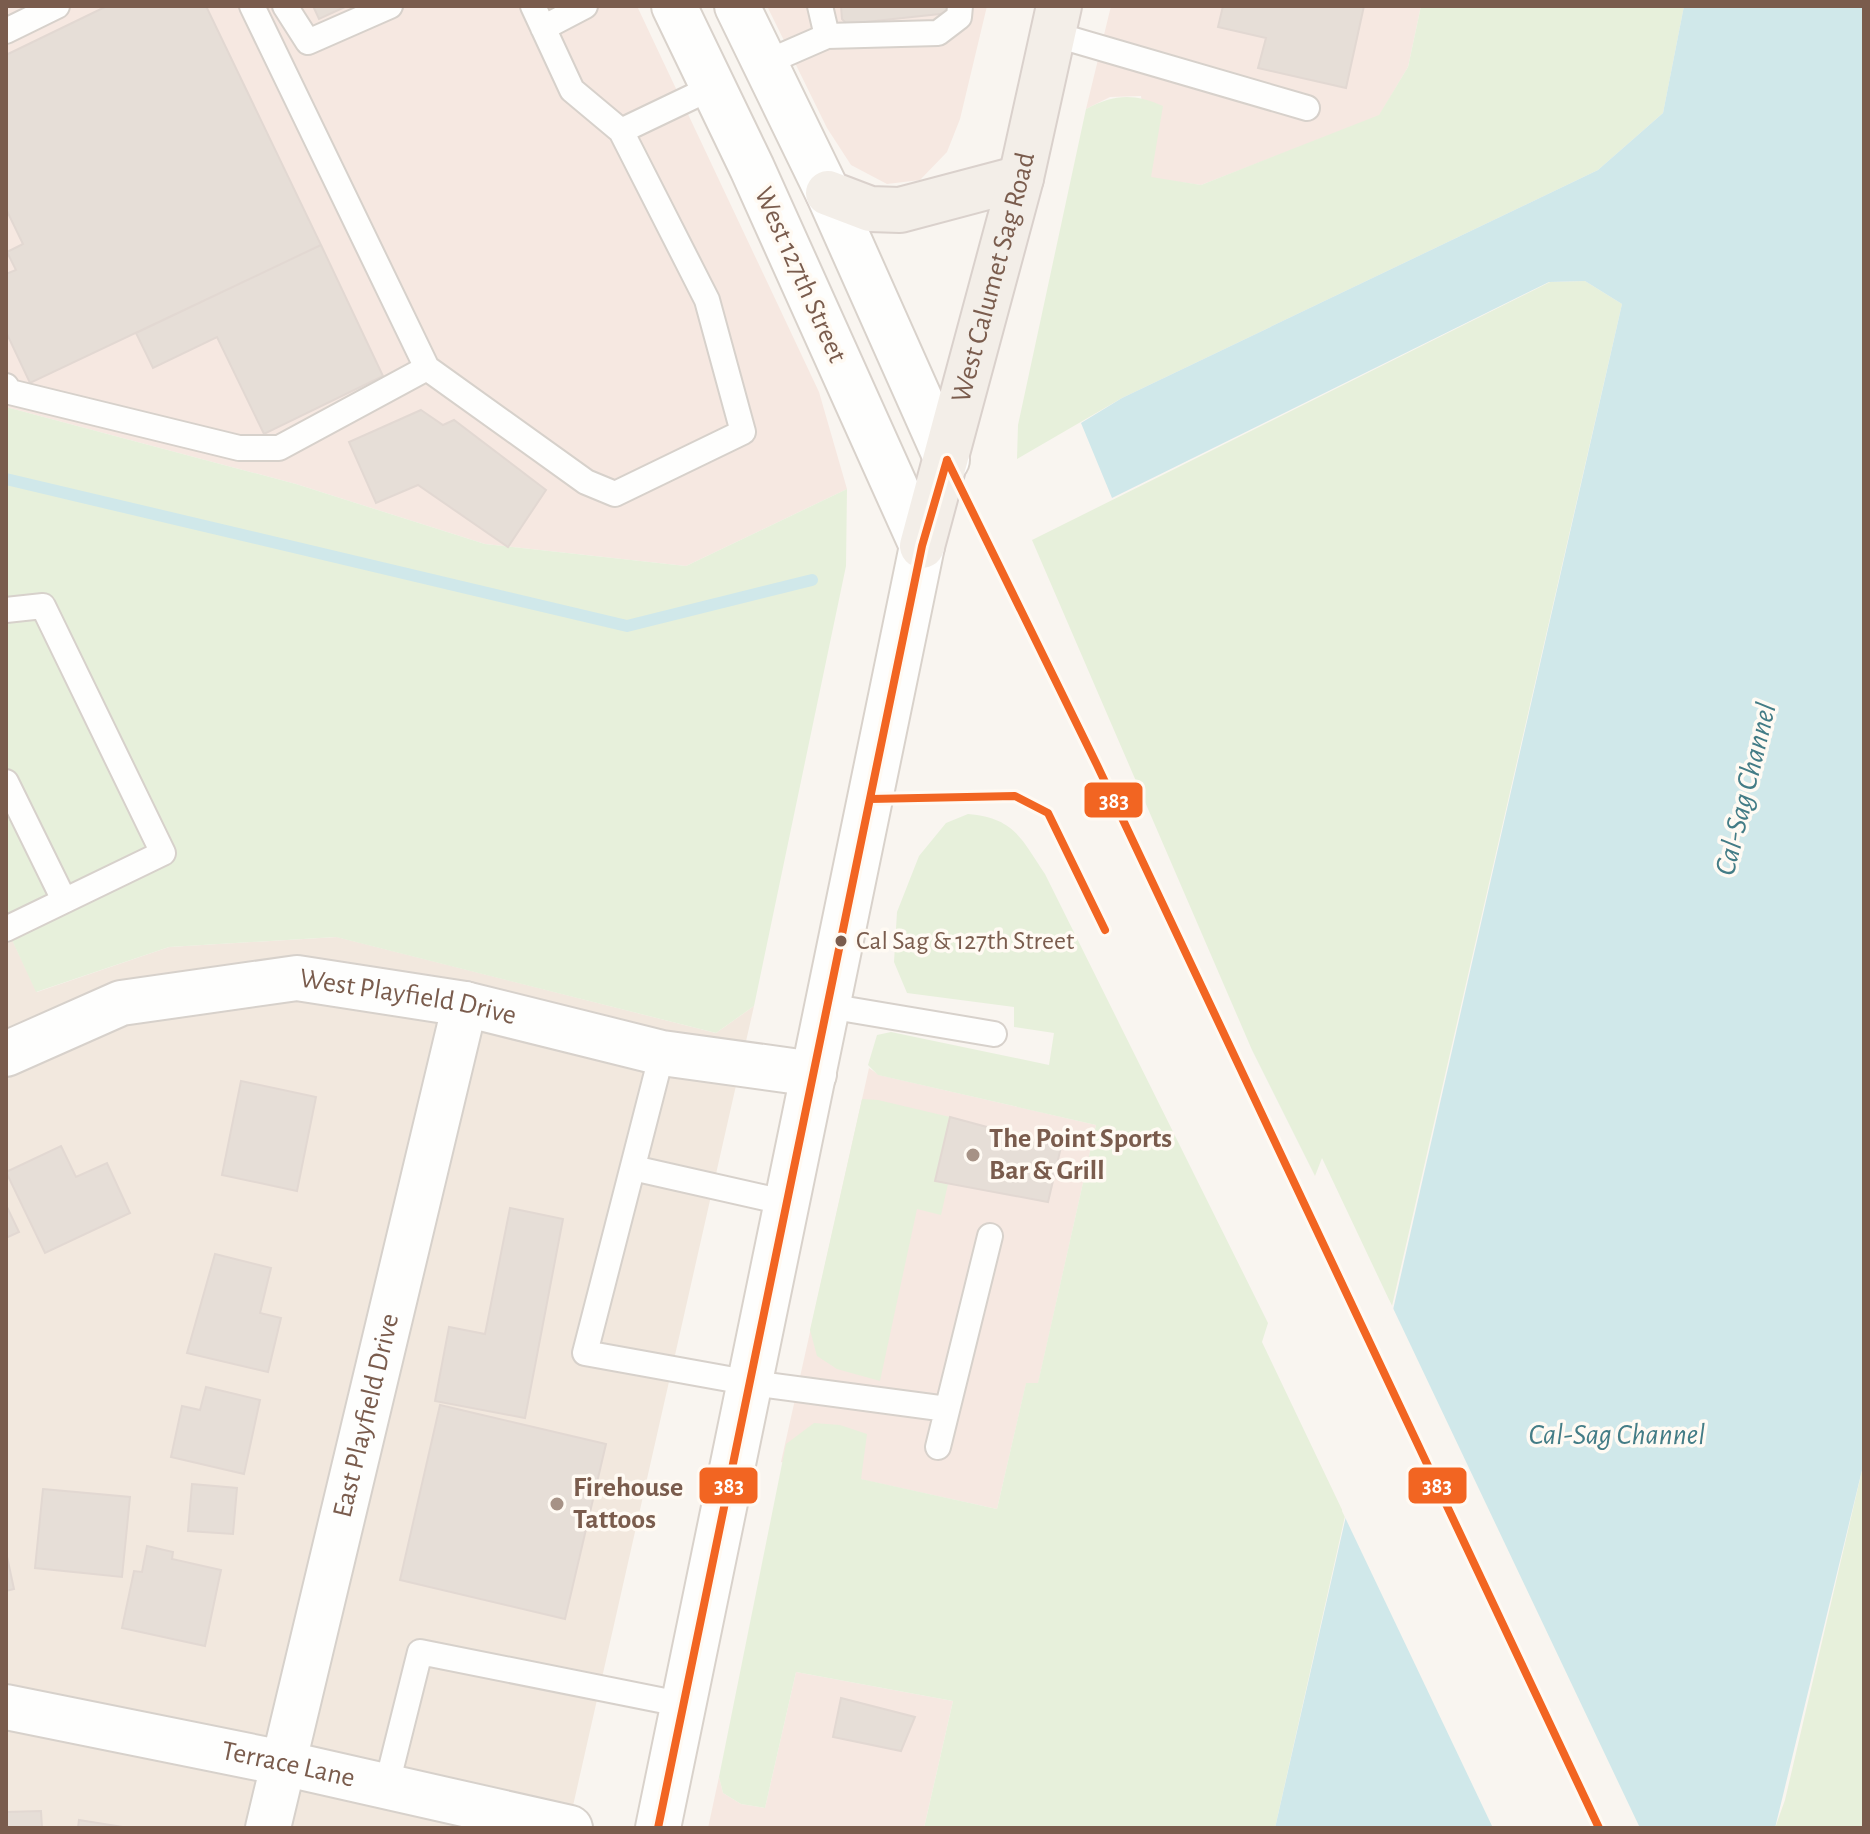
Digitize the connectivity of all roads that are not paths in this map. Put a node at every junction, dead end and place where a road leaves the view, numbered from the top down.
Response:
1 (57, 6) edge
2 (252, 6) edge
3 (285, 6) edge
4 (390, 6) edge
5 (585, 6) edge
6 (674, 6) edge
7 (737, 6) edge
8 (820, 6) edge
9 (960, 6) edge
10 (538, 17) edge
11 (1056, 20) edge
12 (6, 31) edge
13 (827, 36) junction
14 (765, 63) junction
15 (713, 87) junction
16 (1307, 108) dead end
17 (621, 131) junction
18 (1021, 178) junction
19 (828, 193) junction
20 (427, 368) junction
21 (6, 386) edge
22 (947, 460) junction
23 (922, 546) junction
24 (6, 610) edge
25 (6, 782) edge
26 (64, 900) junction
27 (6, 929) edge
28 (465, 1004) junction
29 (828, 1006) junction
30 (994, 1034) dead end
31 (9, 1044) edge
32 (662, 1053) junction
33 (814, 1074) junction
34 (633, 1168) junction
35 (788, 1203) junction
36 (990, 1236) dead end
37 (751, 1383) junction
38 (947, 1409) junction
39 (938, 1447) dead end
40 (685, 1705) junction
41 (6, 1707) edge
42 (283, 1763) junction
43 (386, 1788) junction
44 (268, 1828) edge
45 (570, 1828) edge
46 (658, 1828) edge

1 - 12 lane
2 - 20 lane
3 - 4 lane
5 - 10 lane
6 - 15 main road, West 127th Street
7 - 14 main road, West 127th Street
8 - 13 lane
9 - 13 lane
10 - 17 lane
11 - 16 lane
11 - 18 main road, West Calumet Sag Road
13 - 14 lane
14 - 19 main road, West 127th Street
15 - 17 lane
15 - 23 main road, West 127th Street
17 - 20 lane
18 - 19 main road
18 - 22 main road, West Calumet Sag Road
19 - 22 main road, West 127th Street
20 - 21 lane
22 - 23 main road, West Calumet Sag Road
23 - 29 main road
24 - 26 lane
25 - 26 lane
26 - 27 lane
28 - 31 main road, West Playfield Drive
28 - 32 main road, West Playfield Drive
28 - 42 main road, East Playfield Drive
29 - 30 lane
29 - 33 main road
32 - 33 main road, West Playfield Drive
32 - 34 lane
33 - 35 main road
34 - 35 lane
34 - 37 lane
35 - 37 main road
36 - 38 lane
37 - 38 lane
37 - 40 main road
38 - 39 lane
40 - 43 lane
40 - 46 main road
41 - 42 main road, Terrace Lane
42 - 43 main road, Terrace Lane
42 - 44 main road, East Playfield Drive
43 - 45 main road, Terrace Lane

